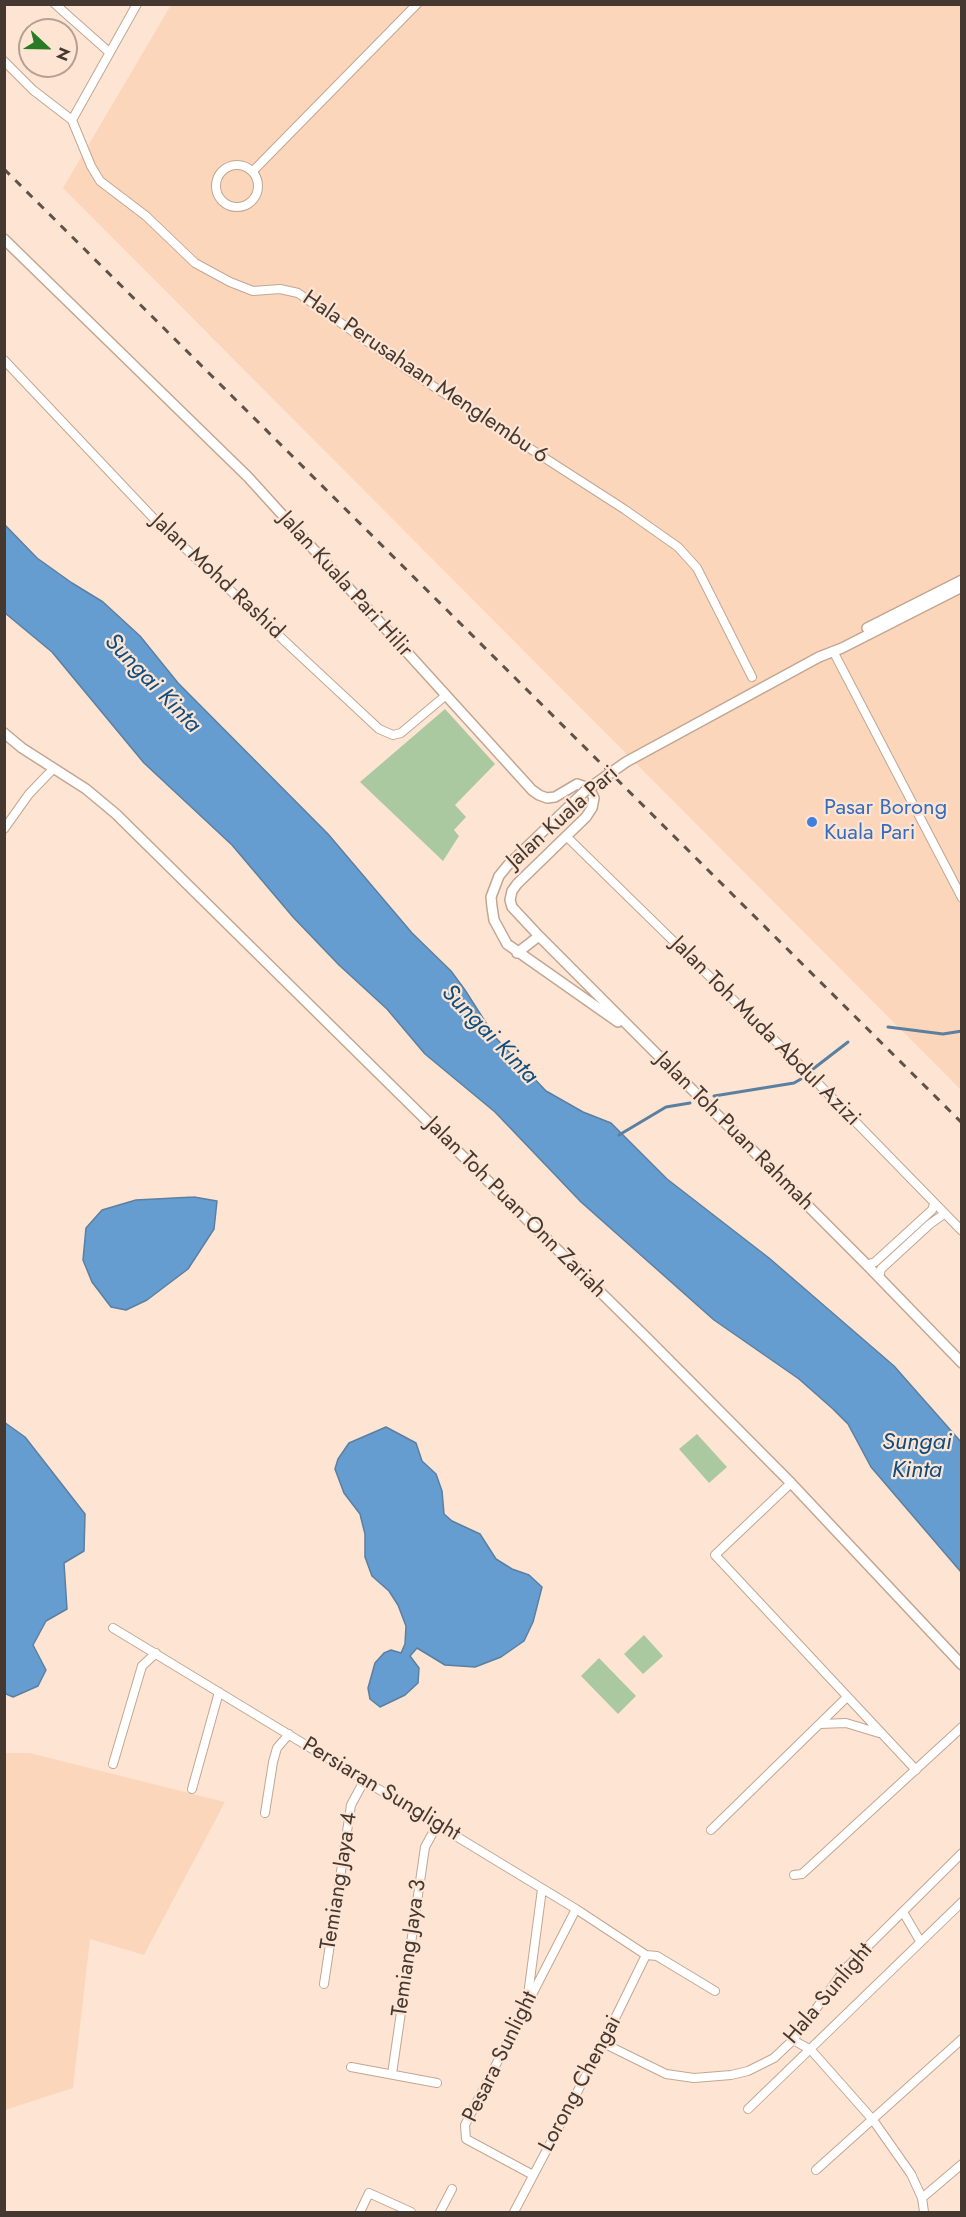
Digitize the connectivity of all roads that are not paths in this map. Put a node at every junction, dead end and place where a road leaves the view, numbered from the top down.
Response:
1 (55, 4) edge
2 (137, 4) edge
3 (417, 4) edge
4 (109, 52) junction
5 (4, 61) edge
6 (72, 120) junction
7 (253, 171) junction
8 (4, 239) edge
9 (4, 360) edge
10 (962, 580) edge
11 (962, 587) edge
12 (833, 651) junction
13 (752, 677) dead end
14 (446, 696) junction
15 (4, 733) edge
16 (52, 769) junction
17 (4, 829) edge
18 (566, 836) junction
19 (962, 898) edge
20 (510, 900) joint
21 (539, 936) junction
22 (517, 952) junction
23 (637, 1036) junction
24 (934, 1204) junction
25 (944, 1214) junction
26 (927, 1220) junction
27 (962, 1231) edge
28 (867, 1265) junction
29 (879, 1277) junction
30 (962, 1363) edge
31 (791, 1483) junction
32 (113, 1628) dead end
33 (156, 1653) junction
34 (962, 1665) edge
35 (219, 1692) junction
36 (847, 1697) junction
37 (820, 1724) junction
38 (962, 1728) edge
39 (289, 1734) junction
40 (883, 1735) junction
41 (113, 1764) dead end
42 (916, 1770) junction
43 (364, 1782) junction
44 (192, 1789) dead end
45 (265, 1814) dead end
46 (436, 1825) junction
47 (711, 1830) dead end
48 (962, 1853) edge
49 (794, 1875) dead end
50 (542, 1889) junction
51 (962, 1902) edge
52 (576, 1909) junction
53 (903, 1912) junction
54 (920, 1941) junction
55 (646, 1955) junction
56 (324, 1984) dead end
57 (714, 1991) dead end
58 (528, 1999) junction
59 (962, 2039) edge
60 (793, 2040) junction
61 (603, 2043) junction
62 (811, 2050) junction
63 (351, 2067) dead end
64 (392, 2074) junction
65 (437, 2083) dead end
66 (748, 2109) dead end
67 (873, 2120) junction
68 (962, 2164) edge
69 (816, 2170) dead end
70 (533, 2175) junction
71 (452, 2189) dead end
72 (922, 2198) junction
73 (360, 2212) edge
74 (411, 2212) edge
75 (440, 2212) edge
76 (514, 2212) edge
77 (924, 2212) edge

1 - 4 street
2 - 4 street
3 - 7 street
4 - 6 street
5 - 6 street
6 - 13 street, Hala Perusahaan Menglembu 6
7 - 7 street
8 - 14 street, Jalan Kuala Pari Hilir
9 - 14 street, Jalan Mohd Rashid
10 - 12 street, Jalan Kuala Pari
11 - 12 street, Jalan Kuala Pari
12 - 19 street
12 - 22 street, Jalan Kuala Pari, bridge
14 - 18 street, Jalan Kuala Pari Hilir
15 - 16 street, Jalan Toh Puan Onn Zariah
16 - 17 street
16 - 31 street, Jalan Toh Puan Onn Zariah
18 - 20 street, Jalan Kuala Pari Hilir
18 - 24 street, Jalan Toh Muda Abdul Azizi
20 - 21 street, Jalan Toh Puan Rahmah
21 - 22 street
21 - 23 street, Jalan Toh Puan Rahmah
22 - 23 street, Jalan Kuala Pari
23 - 28 street, Jalan Toh Puan Rahmah
24 - 25 street, Jalan Toh Muda Abdul Azizi
24 - 26 street
25 - 26 street
25 - 27 street, Jalan Toh Muda Abdul Azizi
26 - 28 street
26 - 29 street
28 - 29 street, Jalan Toh Puan Rahmah
29 - 30 street, Jalan Toh Puan Rahmah
31 - 34 street, Jalan Toh Puan Onn Zariah
31 - 36 street
32 - 33 street, Persiaran Sunglight
33 - 35 street, Persiaran Sunglight
33 - 41 street
35 - 39 street, Persiaran Sunglight
35 - 44 street
36 - 37 street
36 - 40 street
37 - 40 street
37 - 47 street
38 - 42 street
39 - 43 street, Persiaran Sunglight
39 - 45 street
40 - 42 street
42 - 49 street
43 - 46 street, Persiaran Sunglight
43 - 56 street, Temiang Jaya 4
46 - 50 street, Persiaran Sunglight
46 - 64 street, Temiang Jaya 3
48 - 53 street, Hala Sunlight
50 - 52 street, Persiaran Sunglight
50 - 58 street
51 - 54 street
52 - 55 street, Persiaran Sunglight
52 - 58 street, Pesara Sunlight
53 - 54 street
53 - 60 street, Hala Sunlight
54 - 62 street
55 - 57 street, Persiaran Sunglight
55 - 61 street, Lorong Chengai
58 - 70 street, Pesara Sunlight
59 - 67 street
60 - 61 street, Hala Sunlight
60 - 62 street
61 - 70 street, Lorong Chengai
62 - 66 street
62 - 67 street
63 - 64 street
64 - 65 street
67 - 69 street
67 - 72 street
68 - 72 street
70 - 76 street, Lorong Chengai
71 - 75 street
72 - 77 street
73 - 74 street

